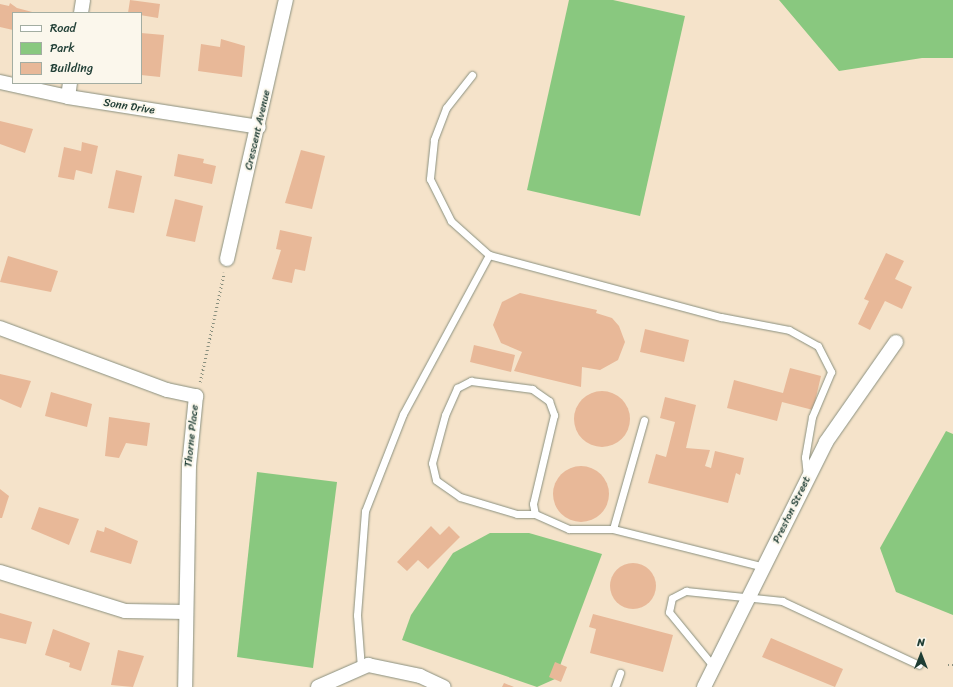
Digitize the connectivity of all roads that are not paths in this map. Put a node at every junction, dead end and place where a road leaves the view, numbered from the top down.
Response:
1 (83, 0) edge
2 (286, 0) edge
3 (81, 12) edge
4 (472, 75) dead end
5 (0, 82) edge
6 (70, 84) edge
7 (68, 97) junction
8 (259, 127) junction
9 (489, 255) junction
10 (227, 259) road end
11 (0, 328) edge
12 (896, 342) dead end
13 (644, 420) dead end
14 (807, 479) junction
15 (535, 514) junction
16 (613, 529) junction
17 (764, 567) junction
18 (0, 572) edge
19 (748, 599) junction
20 (186, 612) junction
21 (919, 665) dead end
22 (714, 666) junction
23 (361, 668) junction
24 (620, 673) dead end
25 (185, 687) edge
26 (318, 687) edge
27 (444, 687) edge
28 (615, 687) edge
29 (704, 687) edge

1 - 3 street
2 - 8 street, Crescent Avenue
4 - 9 lane
5 - 7 street, Sonn Drive
6 - 7 street
7 - 8 street, Sonn Drive
8 - 10 street, Crescent Avenue
9 - 14 lane
9 - 23 lane
11 - 20 street, Thorne Place
12 - 14 street, Preston Street
13 - 16 lane
14 - 17 street, Preston Street
15 - 15 lane
15 - 16 lane
16 - 17 lane
17 - 19 street, Preston Street
18 - 20 street
19 - 21 lane
19 - 22 street, Preston Street
19 - 22 lane
20 - 25 street, Thorne Place
22 - 29 street, Preston Street
23 - 26 street
23 - 27 street
24 - 28 lane

